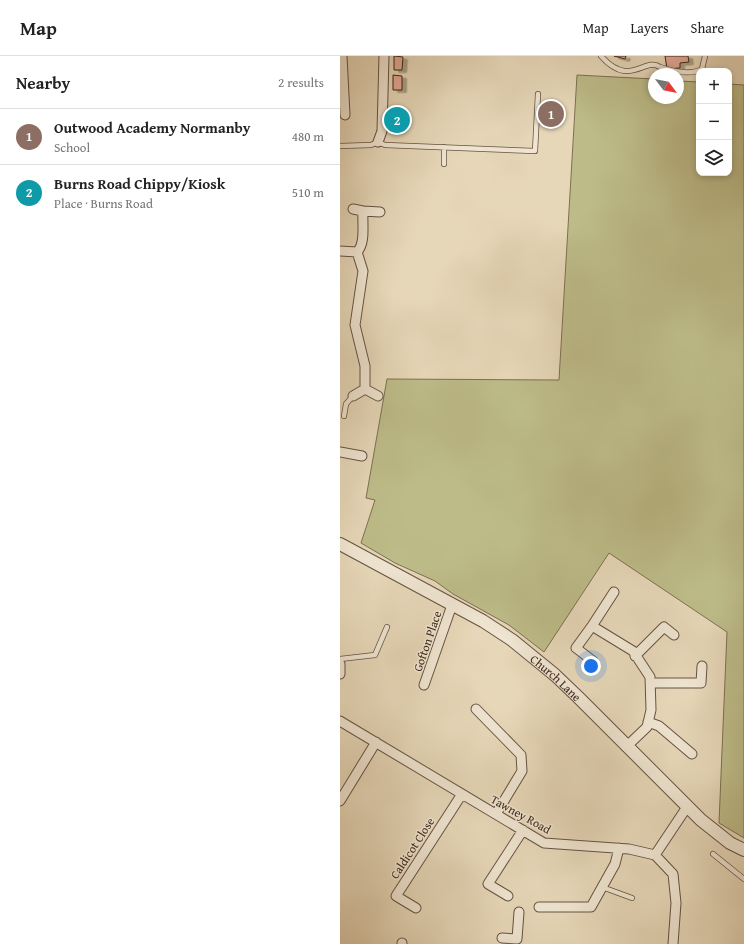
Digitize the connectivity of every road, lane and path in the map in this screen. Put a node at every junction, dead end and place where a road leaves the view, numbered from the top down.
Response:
1 (342, 56) edge
2 (384, 56) edge
3 (601, 56) edge
4 (705, 56) edge
5 (652, 57) dead end
6 (633, 64) dead end
7 (538, 94) dead end
8 (345, 115) dead end
9 (378, 142) junction
10 (340, 146) edge
11 (444, 147) junction
12 (444, 164) dead end
13 (352, 209) dead end
14 (363, 211) junction
15 (380, 212) dead end
16 (340, 251) edge
17 (357, 252) junction
18 (365, 389) junction
19 (354, 396) joint
20 (378, 396) dead end
21 (344, 416) dead end
22 (340, 453) edge
23 (362, 456) dead end
24 (340, 544) edge
25 (614, 592) dead end
26 (452, 605) junction
27 (592, 626) junction
28 (387, 627) dead end
29 (674, 636) dead end
30 (635, 656) junction
31 (340, 659) edge
32 (593, 661) dead end
33 (340, 664) edge
34 (702, 666) dead end
35 (340, 674) edge
36 (651, 683) junction
37 (424, 685) dead end
38 (476, 709) dead end
39 (340, 721) edge
40 (648, 722) junction
41 (376, 742) junction
42 (626, 747) junction
43 (692, 754) dead end
44 (462, 794) junction
45 (340, 801) edge
46 (687, 807) junction
47 (496, 814) junction
48 (523, 830) junction
49 (618, 848) junction
50 (744, 850) edge
51 (713, 854) dead end
52 (655, 855) junction
53 (744, 879) edge
54 (602, 887) junction
55 (508, 896) dead end
56 (632, 898) dead end
57 (538, 907) dead end
58 (416, 908) dead end
59 (519, 912) dead end
60 (502, 937) edge
61 (673, 944) edge
62 (676, 944) edge

1 - 8 street
2 - 9 street
3 - 6 lane
4 - 5 lane
7 - 11 lane
9 - 10 lane
9 - 11 lane
11 - 12 lane
13 - 14 street
14 - 15 street
14 - 17 street
16 - 17 street
17 - 18 street
18 - 19 street
18 - 20 street
19 - 21 lane
22 - 23 street
24 - 26 street, Church Lane
25 - 27 street
26 - 37 street, Gofton Place
26 - 42 street, Church Lane
27 - 30 street
27 - 32 street
28 - 31 lane
29 - 30 street
30 - 36 street
33 - 35 street
34 - 36 street
36 - 40 street
38 - 47 street
39 - 41 street, Tawney Road
40 - 42 street
40 - 43 street
41 - 44 street, Tawney Road
41 - 45 street
42 - 46 street, Church Lane
44 - 47 street, Tawney Road
44 - 58 street, Caldicot Close
46 - 50 street, Church Lane
46 - 52 street
47 - 48 street, Tawney Road
48 - 49 street, Tawney Road
48 - 55 street
49 - 52 street, Tawney Road
49 - 54 street
51 - 53 lane
52 - 61 street
54 - 56 lane
54 - 57 street
59 - 60 street
61 - 62 lane

